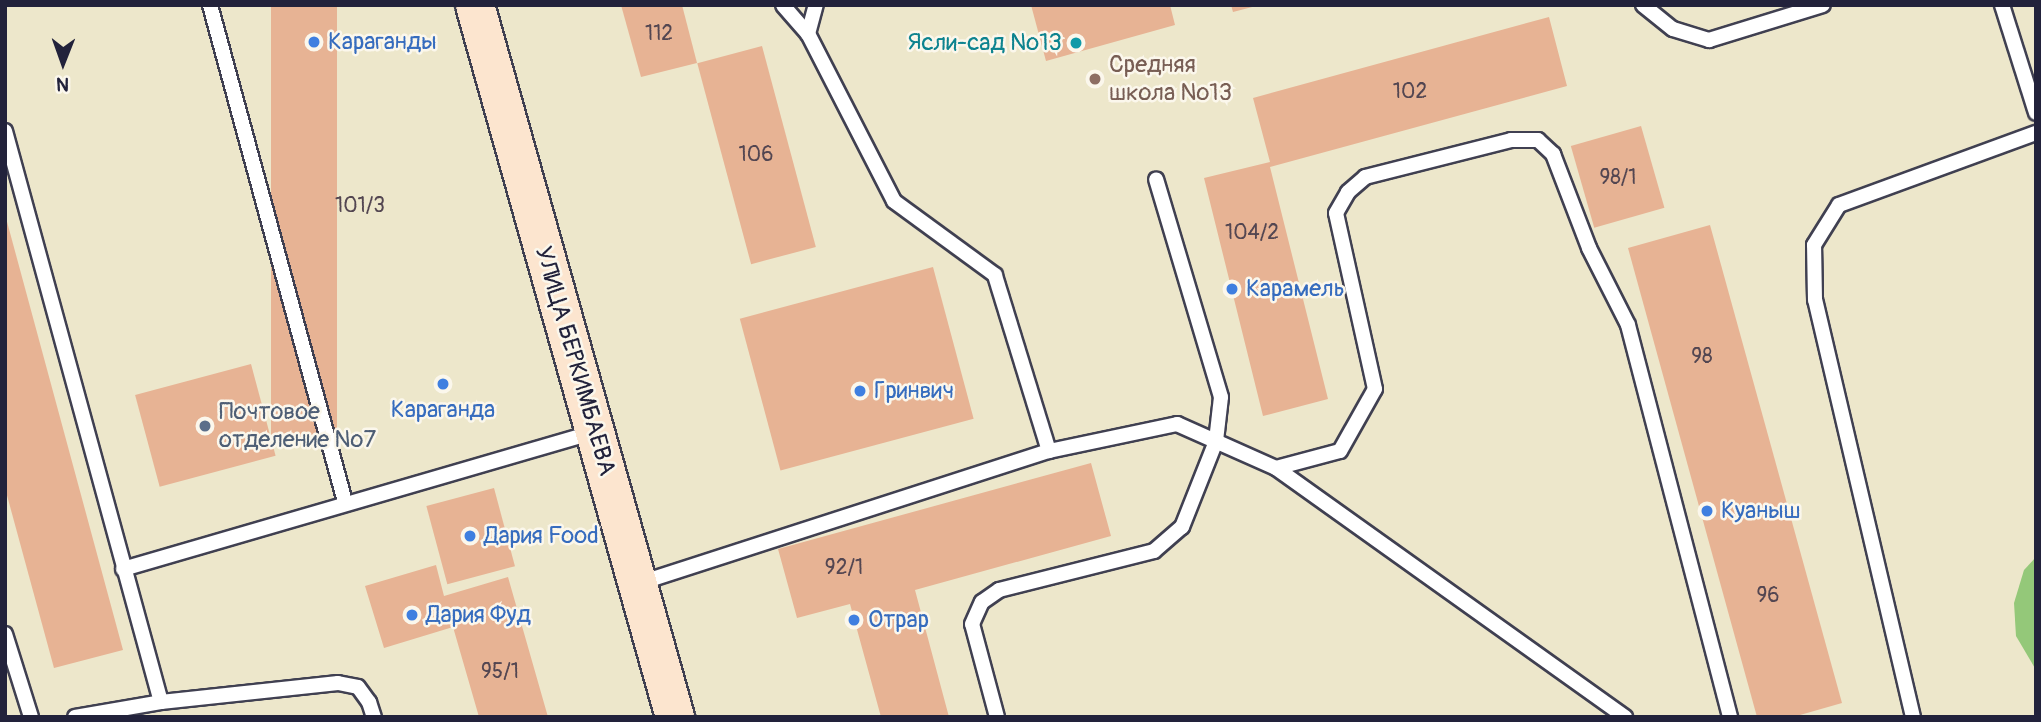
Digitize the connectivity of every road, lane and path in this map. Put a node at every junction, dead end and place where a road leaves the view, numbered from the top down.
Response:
1 (210, 5) edge
2 (475, 5) edge
3 (783, 5) edge
4 (816, 5) edge
5 (1643, 5) edge
6 (1823, 5) edge
7 (2002, 5) edge
8 (808, 34) junction
9 (2036, 113) edge
10 (5, 131) edge
11 (2036, 133) edge
12 (1156, 179) dead end
13 (595, 431) junction
14 (1216, 441) junction
15 (1049, 451) junction
16 (1276, 468) junction
17 (345, 502) junction
18 (123, 569) junction
19 (638, 583) junction
20 (5, 634) edge
21 (161, 702) junction
22 (31, 717) edge
23 (75, 717) edge
24 (374, 717) edge
25 (675, 717) edge
26 (997, 717) edge
27 (1625, 717) edge
28 (1730, 717) edge
29 (1913, 717) edge

1 - 17 lane
2 - 13 street, УЛИЦА БЕРКИМБАЕВА
3 - 8 lane
4 - 8 lane
5 - 6 lane
7 - 9 lane
8 - 15 lane
10 - 18 lane
11 - 29 lane
12 - 14 lane
13 - 17 lane
13 - 19 street, УЛИЦА БЕРКИМБАЕВА
14 - 15 lane
14 - 16 lane
14 - 26 lane
15 - 19 lane
16 - 27 lane
16 - 28 lane
17 - 18 lane
18 - 21 lane
19 - 25 street, УЛИЦА БЕРКИМБАЕВА
20 - 22 lane
21 - 23 lane
21 - 24 lane

